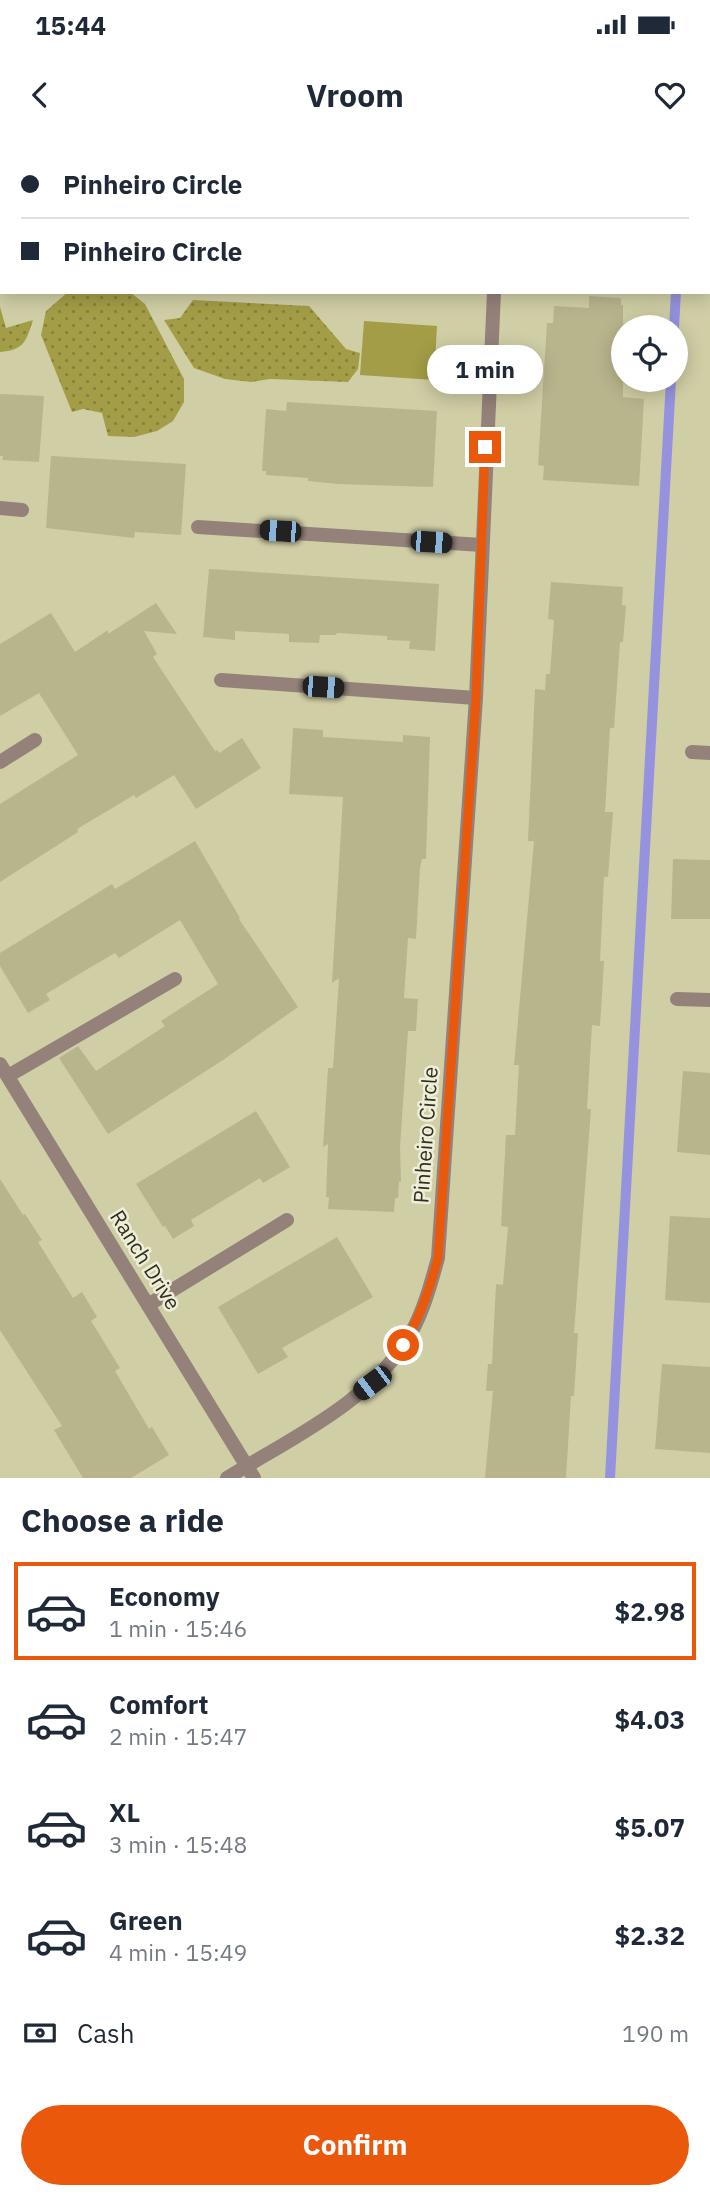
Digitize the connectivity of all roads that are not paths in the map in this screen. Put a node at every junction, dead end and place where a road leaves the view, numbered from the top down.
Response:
1 (494, 294) edge
2 (0, 508) edge
3 (22, 510) dead end
4 (198, 527) dead end
5 (482, 545) junction
6 (221, 680) dead end
7 (476, 698) junction
8 (35, 740) dead end
9 (692, 752) dead end
10 (710, 753) edge
11 (0, 762) edge
12 (175, 979) dead end
13 (677, 999) dead end
14 (710, 1000) edge
15 (4, 1070) edge
16 (287, 1220) dead end
17 (148, 1305) junction
18 (250, 1472) edge
19 (227, 1478) edge

1 - 5 street, Pinheiro Circle
2 - 3 street
4 - 5 street
5 - 7 street, Pinheiro Circle
6 - 7 street
7 - 18 street, Pinheiro Circle
8 - 11 street
9 - 10 street
12 - 15 street
13 - 14 street
15 - 17 street, Ranch Drive
16 - 17 street
17 - 18 street, Ranch Drive
18 - 19 street, Pinheiro Circle

